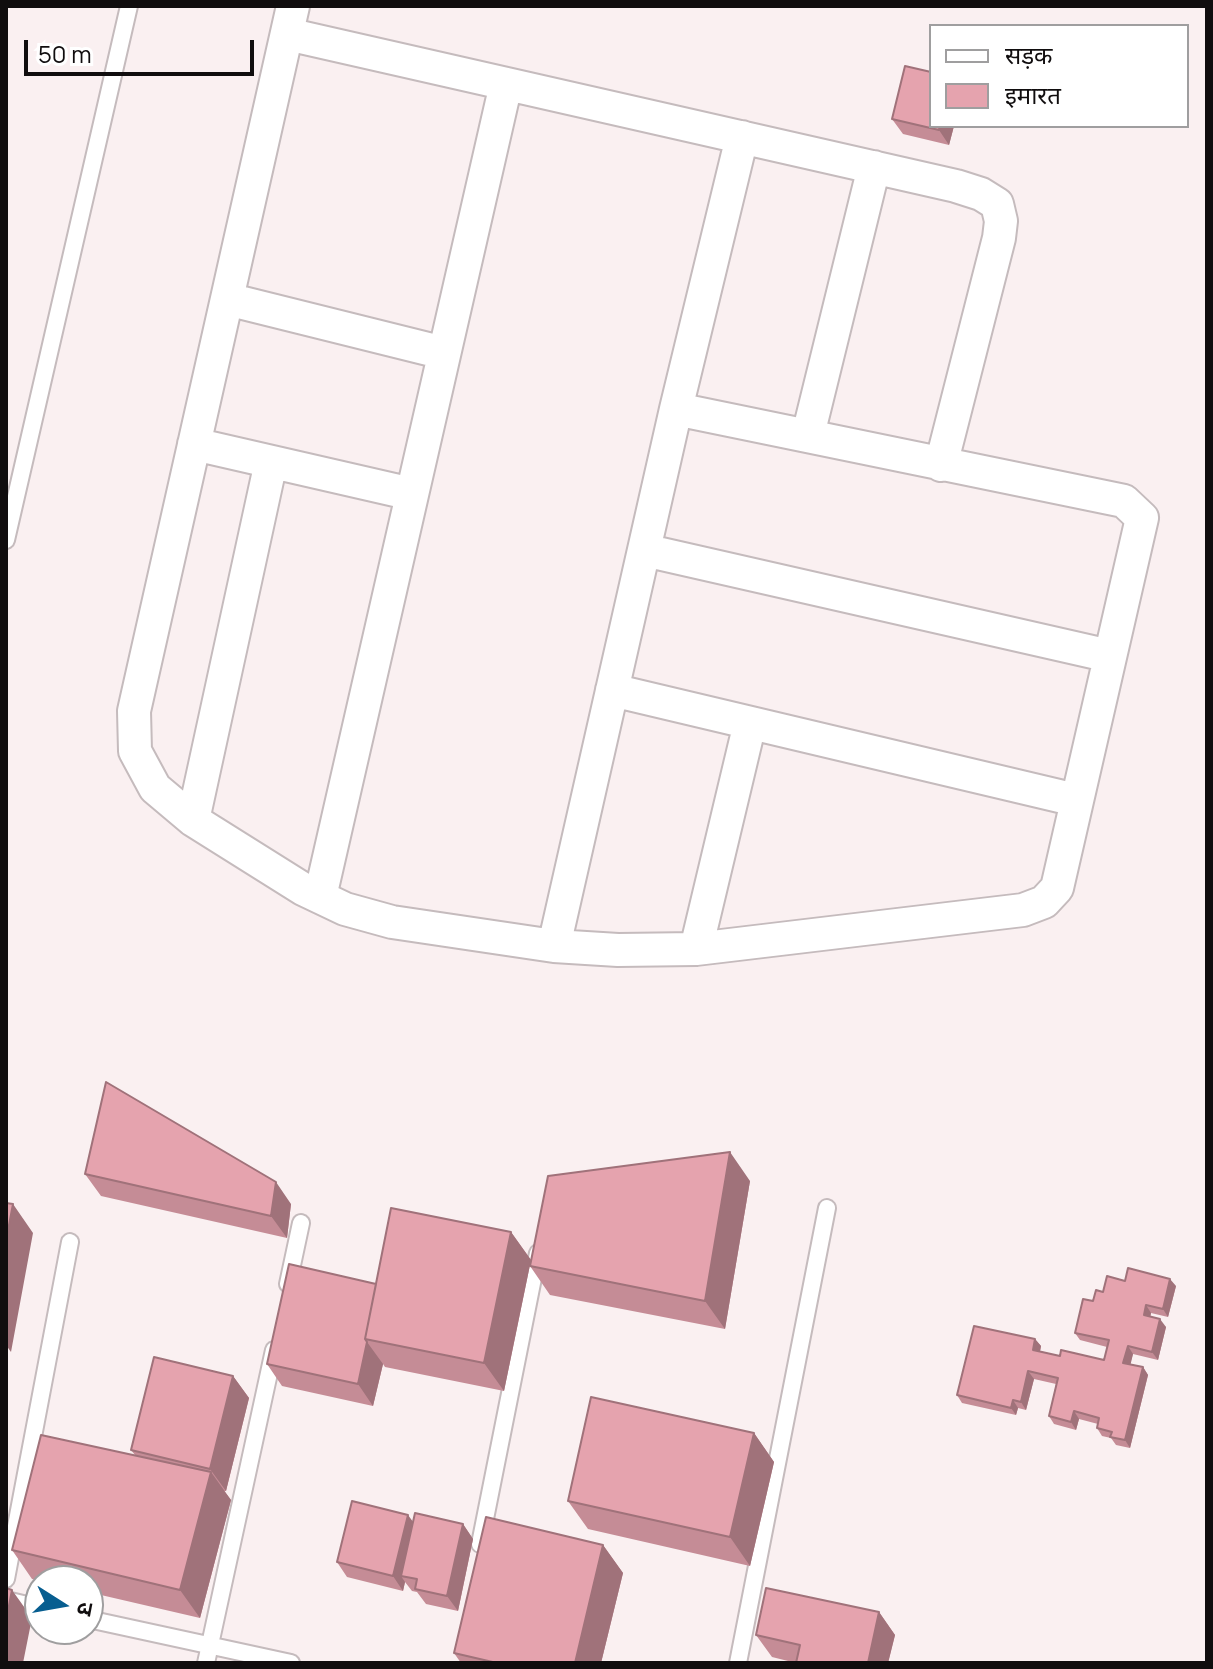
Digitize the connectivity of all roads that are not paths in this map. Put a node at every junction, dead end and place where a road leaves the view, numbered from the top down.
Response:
1 (129, 6) edge
2 (290, 20) edge
3 (506, 84) junction
4 (742, 137) junction
5 (874, 167) junction
6 (227, 299) junction
7 (444, 353) junction
8 (676, 409) junction
9 (808, 435) junction
10 (194, 444) junction
11 (271, 462) junction
12 (941, 465) junction
13 (412, 494) junction
14 (6, 540) edge
15 (644, 550) junction
16 (1110, 656) junction
17 (612, 690) junction
18 (750, 723) junction
19 (1076, 800) junction
20 (193, 820) junction
21 (320, 897) junction
22 (554, 946) junction
23 (696, 949) junction
24 (827, 1208) dead end
25 (301, 1223) dead end
26 (541, 1237) edge
27 (70, 1242) dead end
28 (285, 1298) edge
29 (278, 1329) edge
30 (478, 1557) edge
31 (6, 1579) edge
32 (104, 1622) edge
33 (209, 1645) junction
34 (206, 1663) edge
35 (291, 1663) edge
36 (738, 1663) edge

1 - 14 lane
2 - 3 street
2 - 6 street
3 - 4 street
3 - 7 street
4 - 5 street
4 - 8 street
5 - 9 street
5 - 12 street
6 - 7 street
6 - 10 street
7 - 13 street
8 - 9 street
8 - 15 street
9 - 12 street
10 - 11 street
10 - 20 street
11 - 13 street
11 - 20 street
12 - 16 street
13 - 21 street
15 - 16 street
15 - 17 street
16 - 19 street
17 - 18 street
17 - 22 street
18 - 19 street
18 - 23 street
19 - 23 street
20 - 21 street
21 - 22 street
22 - 23 street
24 - 36 lane
25 - 28 lane
26 - 30 lane
27 - 31 lane
29 - 33 lane
32 - 33 lane
33 - 34 lane
33 - 35 lane

